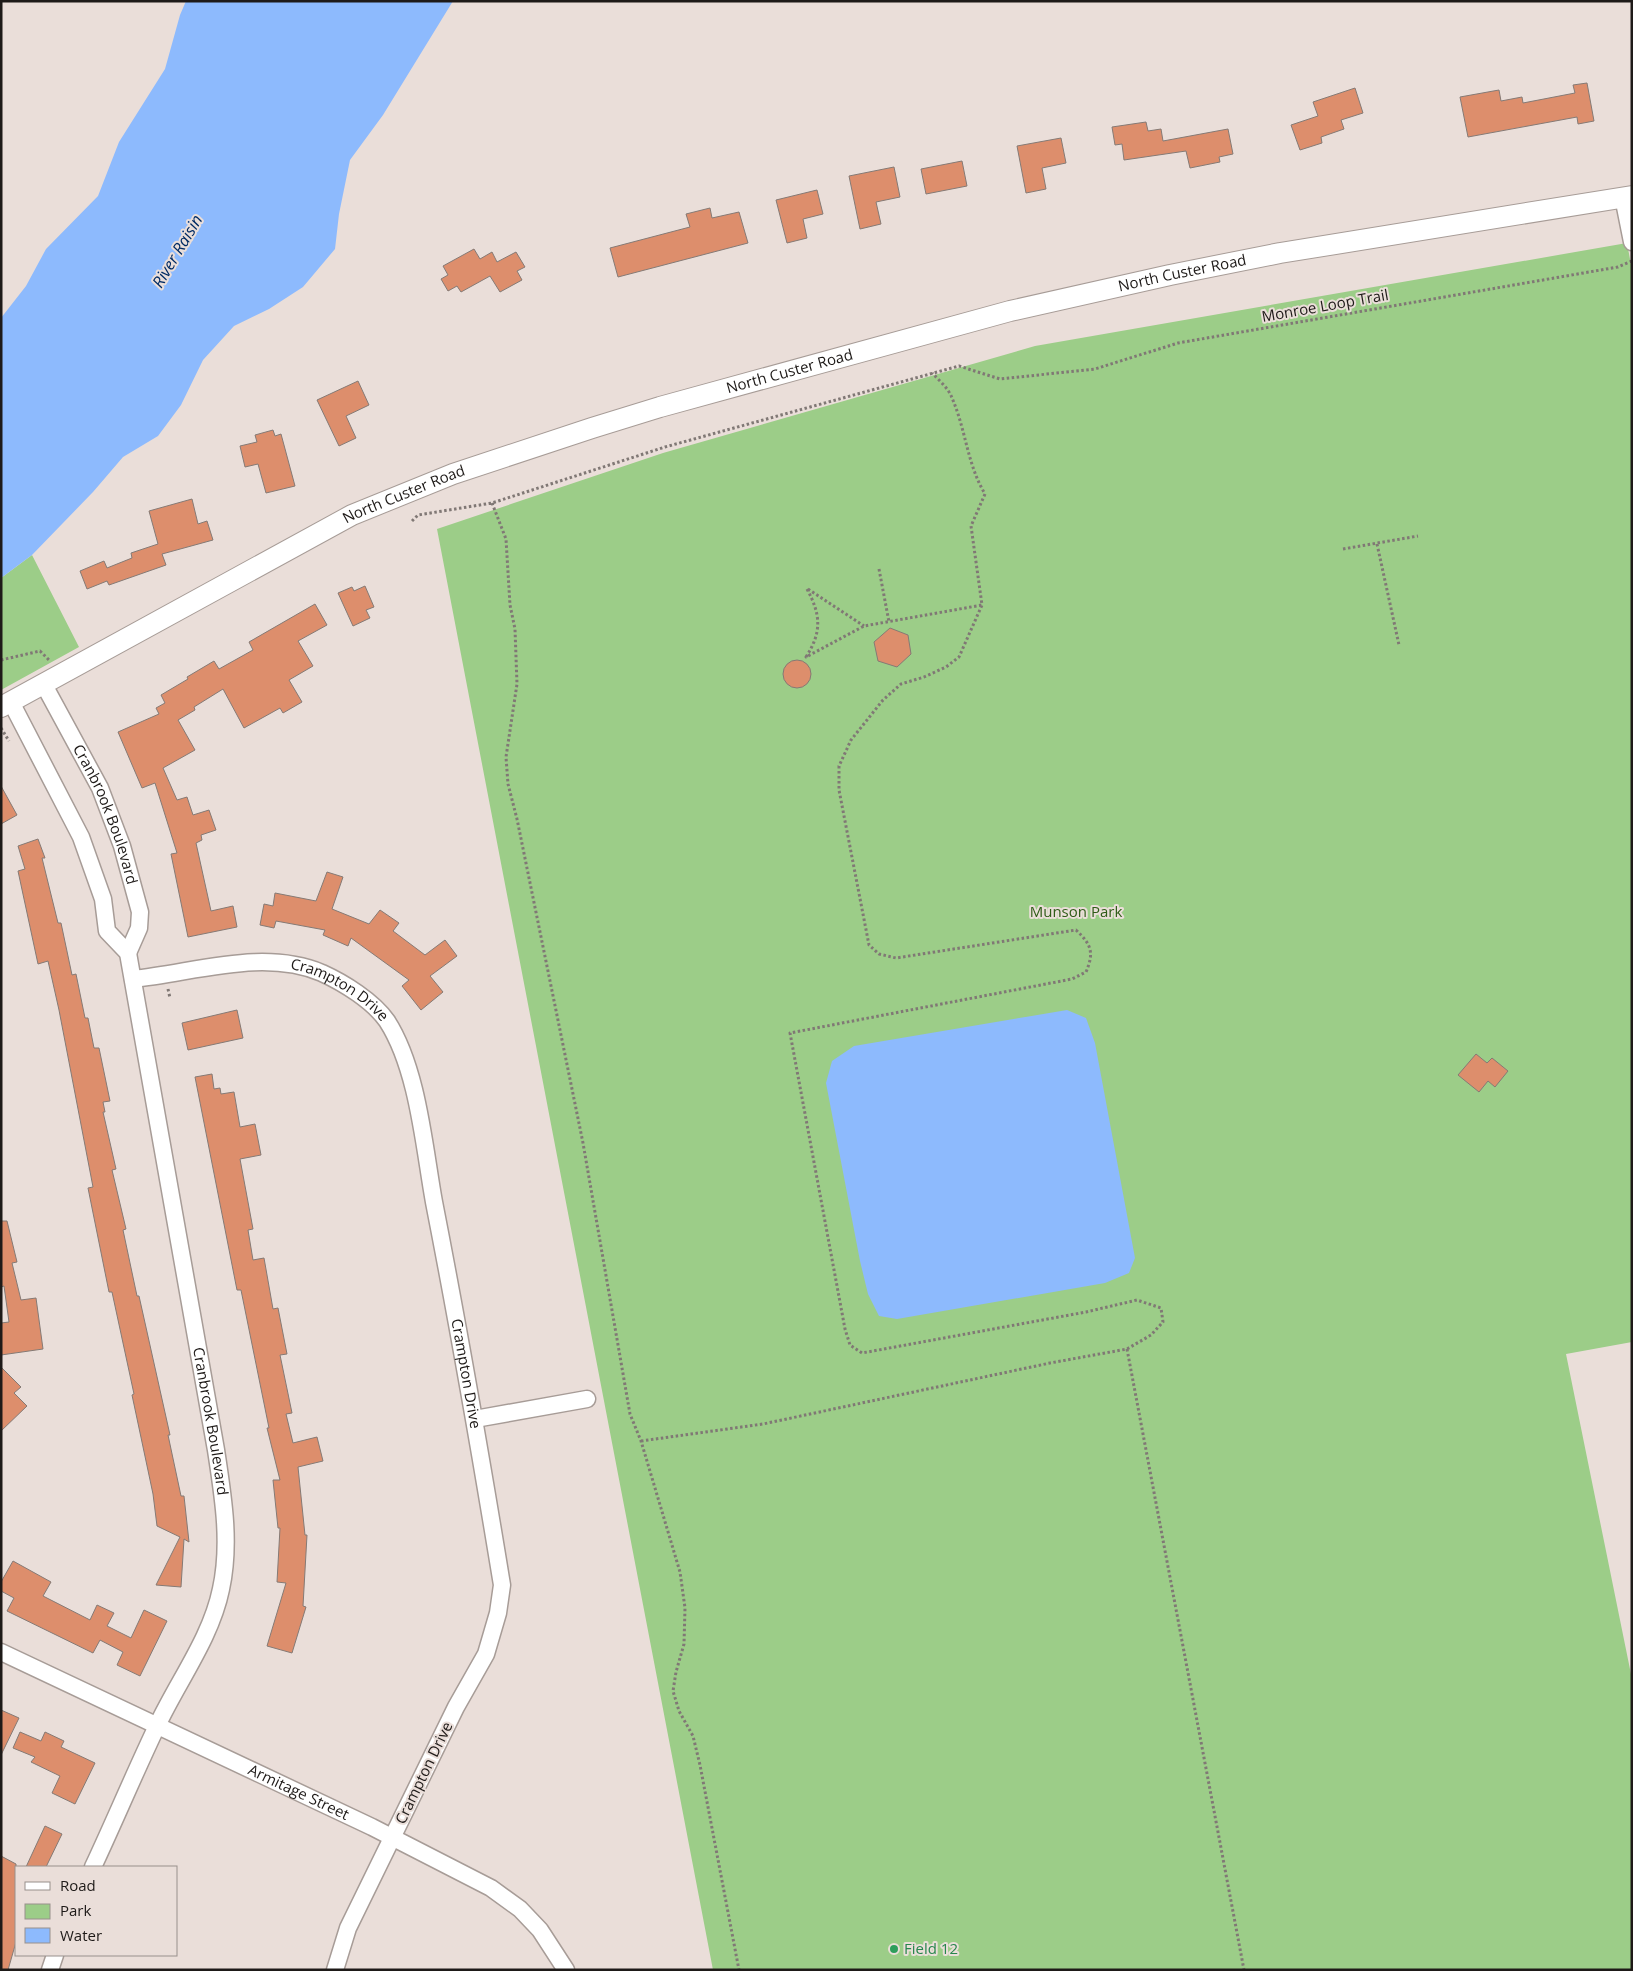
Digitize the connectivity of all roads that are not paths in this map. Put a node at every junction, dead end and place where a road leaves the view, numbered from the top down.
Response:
1 (1627, 197) edge
2 (1632, 242) edge
3 (43, 683) junction
4 (6, 705) edge
5 (128, 953) junction
6 (133, 979) junction
7 (587, 1399) dead end
8 (475, 1419) junction
9 (1, 1652) edge
10 (156, 1726) junction
11 (393, 1837) junction
12 (93, 1866) edge
13 (55, 1956) edge
14 (50, 1970) edge
15 (335, 1970) edge
16 (566, 1970) edge

1 - 2 street
1 - 3 street, North Custer Road
3 - 4 street, North Custer Road
3 - 5 street, Cranbrook Boulevard
4 - 5 street, Cranbrook Boulevard
5 - 6 street, Cranbrook Boulevard
6 - 8 street, Crampton Drive
6 - 10 street, Cranbrook Boulevard
7 - 8 street
8 - 11 street, Crampton Drive
9 - 10 street, Armitage Street
10 - 11 street, Armitage Street
10 - 12 street, Cranbrook Boulevard
11 - 15 street, Crampton Drive
11 - 16 street, Armitage Street
13 - 14 street

